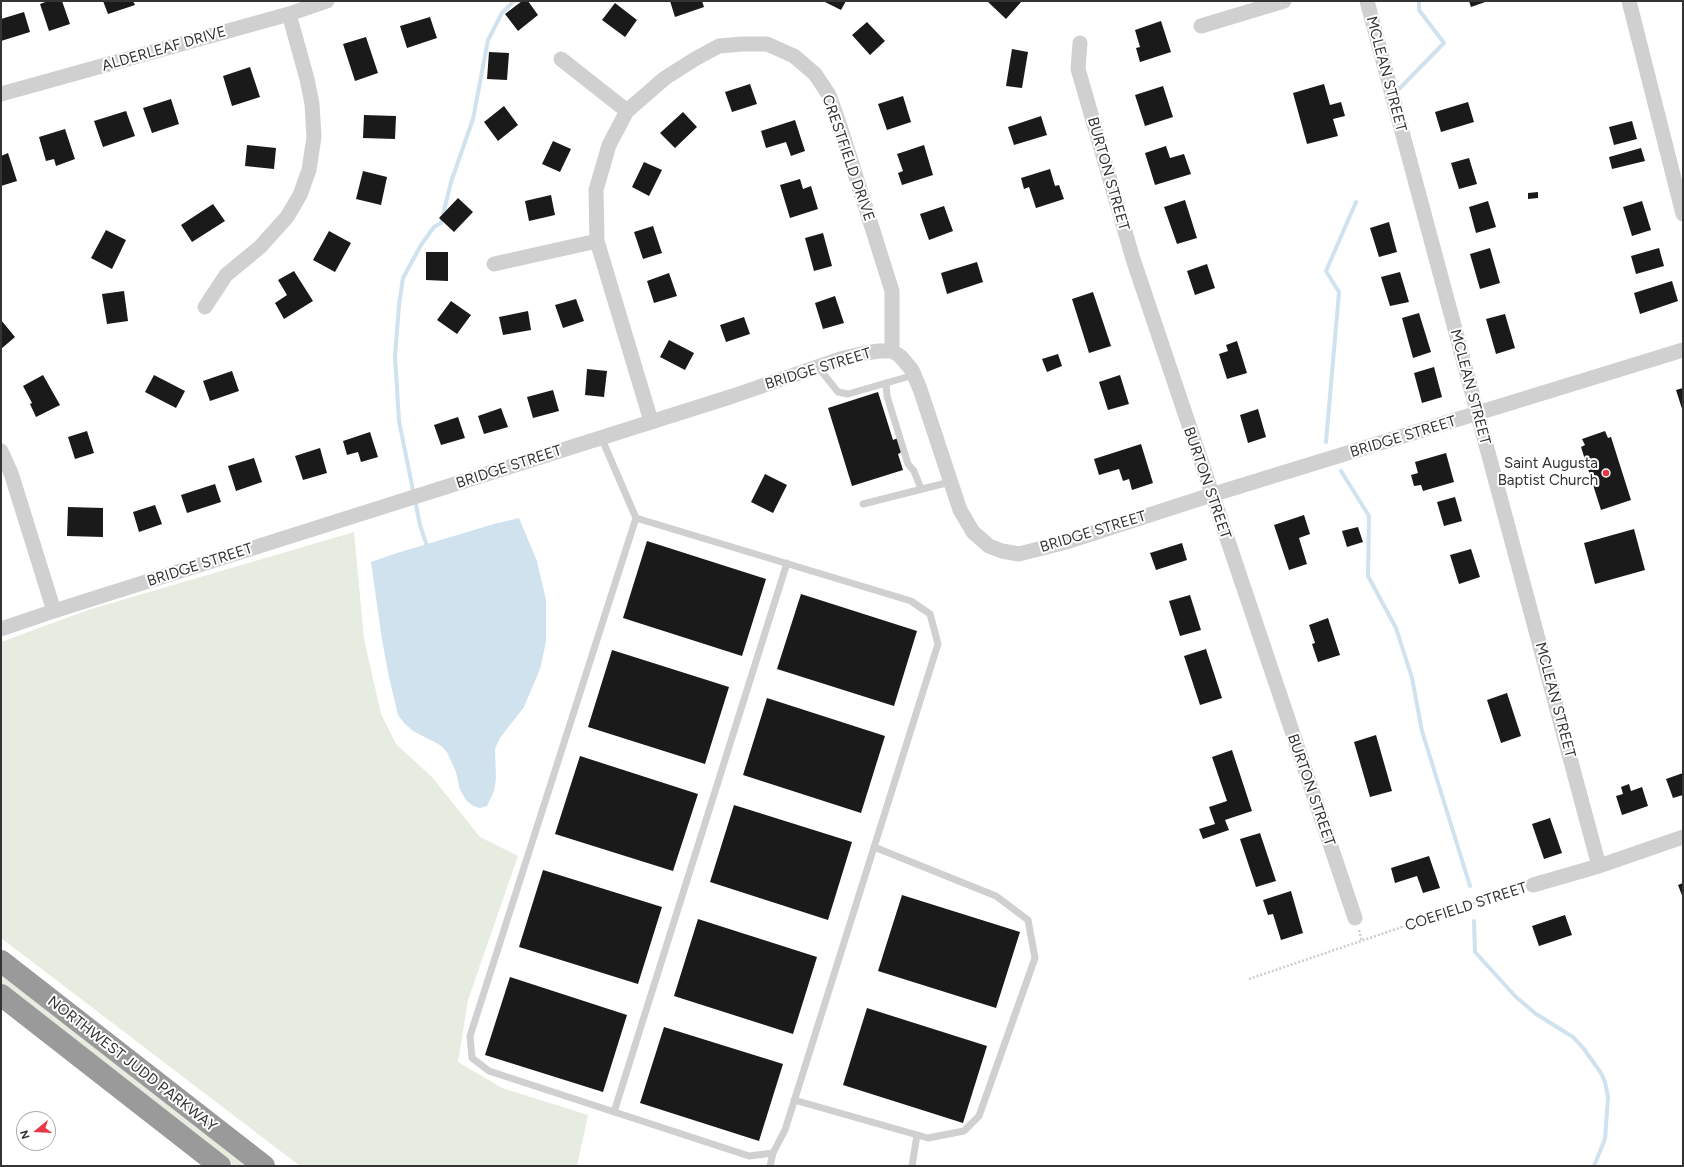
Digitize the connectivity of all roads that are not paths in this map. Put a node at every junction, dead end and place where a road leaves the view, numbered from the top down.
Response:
1 (327, 1) edge
2 (1284, 1) edge
3 (1367, 1) edge
4 (1629, 1) edge
5 (289, 14) junction
6 (1201, 26) dead end
7 (1080, 43) dead end
8 (561, 59) dead end
9 (1, 94) edge
10 (627, 111) junction
11 (1683, 214) edge
12 (597, 241) junction
13 (494, 264) dead end
14 (205, 307) dead end
15 (1683, 350) edge
16 (892, 351) junction
17 (818, 367) junction
18 (914, 375) junction
19 (886, 382) junction
20 (1478, 414) junction
21 (651, 421) junction
22 (600, 437) junction
23 (1, 451) edge
24 (950, 482) junction
25 (921, 489) junction
26 (1211, 495) junction
27 (863, 504) dead end
28 (636, 518) junction
29 (787, 563) junction
30 (54, 611) junction
31 (1, 630) edge
32 (1683, 837) edge
33 (874, 847) junction
34 (1599, 866) junction
35 (1533, 885) road end
36 (1355, 918) dead end
37 (1, 961) edge
38 (1, 995) edge
39 (794, 1100) junction
40 (614, 1112) junction
41 (917, 1136) junction
42 (773, 1153) junction
43 (220, 1166) edge
44 (264, 1166) edge
45 (770, 1166) edge
46 (912, 1166) edge

1 - 5 street, ALDERLEAF DRIVE
2 - 6 street
3 - 20 street, MCLEAN STREET
4 - 11 street
5 - 9 street, ALDERLEAF DRIVE
5 - 14 street
7 - 26 street, BURTON STREET
8 - 10 street
10 - 12 street, CRESTFIELD DRIVE
10 - 16 street, CRESTFIELD DRIVE
12 - 13 street
12 - 21 street, CRESTFIELD DRIVE
15 - 20 street, BRIDGE STREET
16 - 17 street, BRIDGE STREET
16 - 18 street, BRIDGE STREET
17 - 19 lane
17 - 21 street, BRIDGE STREET
18 - 19 lane
18 - 24 street, BRIDGE STREET
19 - 25 lane
20 - 26 street, BRIDGE STREET
20 - 34 street, MCLEAN STREET
21 - 22 street, BRIDGE STREET
22 - 28 lane
22 - 30 street, BRIDGE STREET
23 - 30 street
24 - 25 lane
24 - 26 street, BRIDGE STREET
25 - 27 lane
26 - 36 street, BURTON STREET
28 - 29 lane
28 - 40 lane
29 - 33 lane
29 - 40 lane
30 - 31 street, BRIDGE STREET
32 - 34 street, COEFIELD STREET
33 - 39 lane
33 - 41 lane
34 - 35 street, COEFIELD STREET
37 - 44 highway, NORTHWEST JUDD PARKWAY
38 - 43 highway, NORTHWEST JUDD PARKWAY
39 - 41 lane
39 - 42 lane
40 - 42 lane
41 - 46 lane
42 - 45 lane

